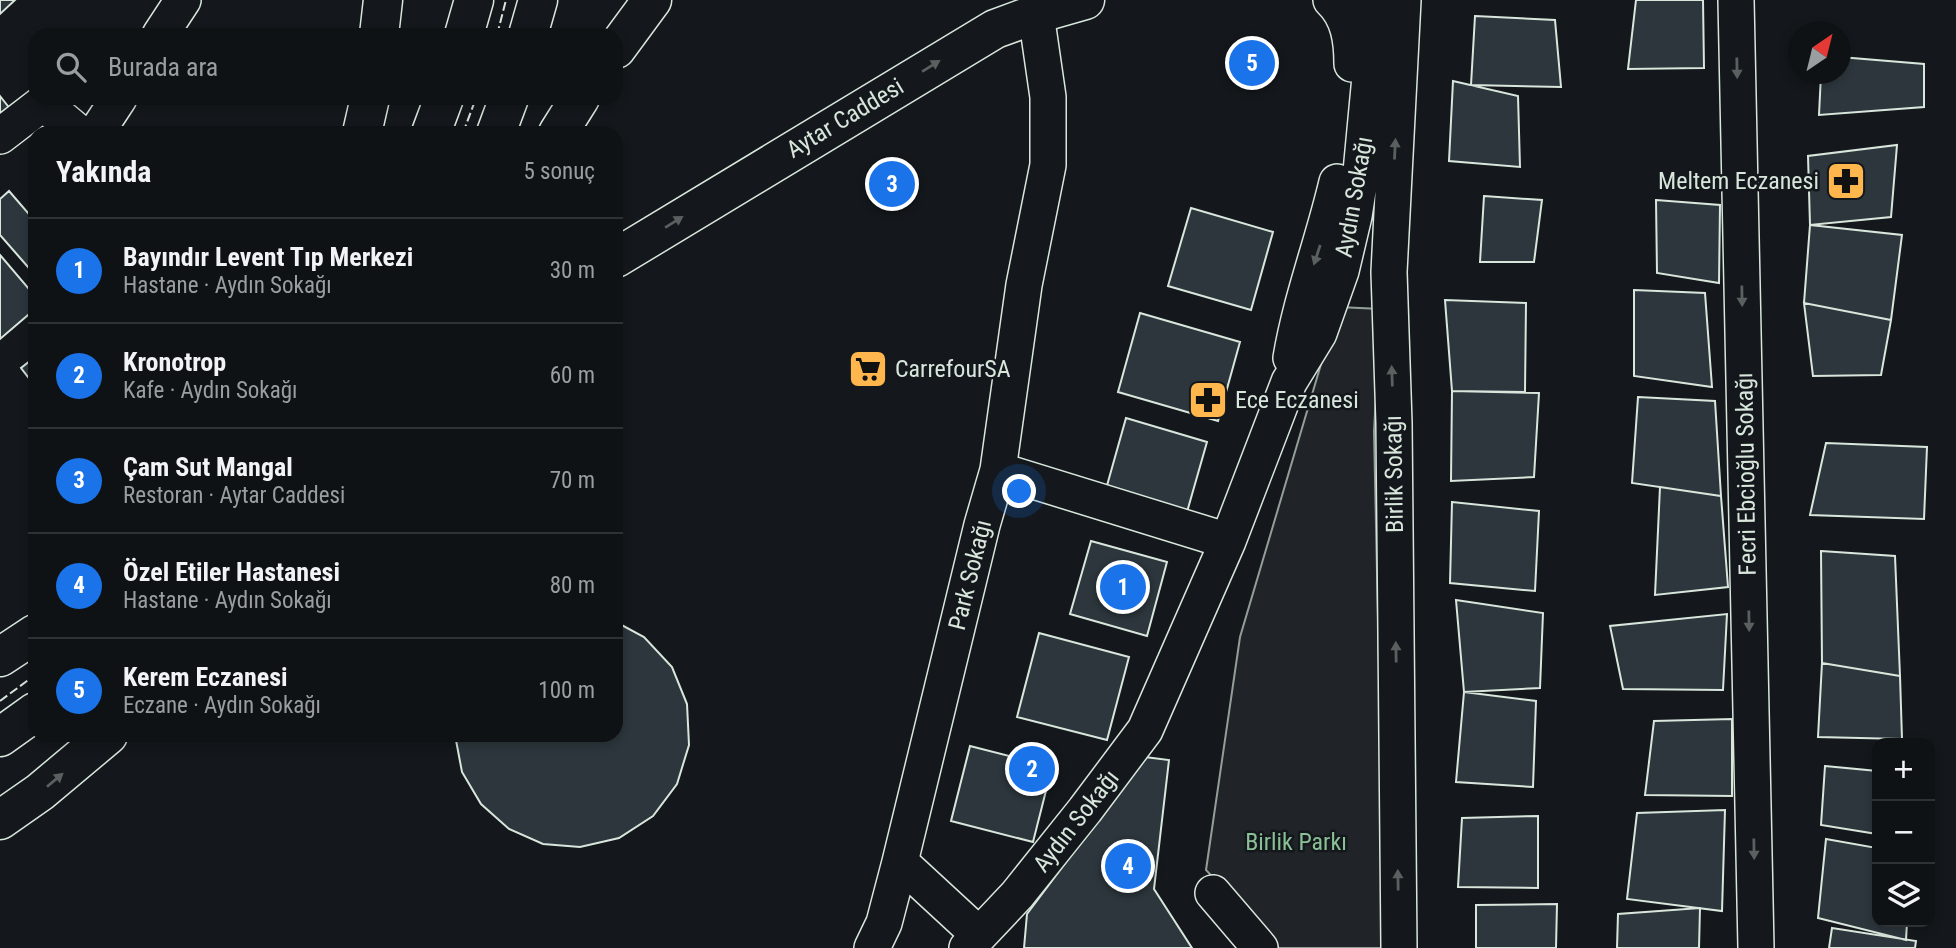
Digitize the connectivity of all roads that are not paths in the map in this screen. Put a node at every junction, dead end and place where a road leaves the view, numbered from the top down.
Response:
1 (183, 0) edge
2 (383, 0) edge
3 (474, 0) edge
4 (538, 0) edge
5 (652, 0) edge
6 (1085, 0) edge
7 (1332, 0) edge
8 (1368, 0) edge
9 (1403, 0) edge
10 (1736, 0) edge
11 (1036, 14) junction
12 (165, 28) edge
13 (380, 28) edge
14 (466, 28) edge
15 (530, 28) edge
16 (623, 39) edge
17 (40, 105) edge
18 (45, 105) edge
19 (114, 105) edge
20 (368, 105) edge
21 (441, 105) edge
22 (506, 105) edge
23 (576, 105) edge
24 (71, 126) edge
25 (101, 126) edge
26 (364, 126) edge
27 (434, 126) edge
28 (499, 126) edge
29 (562, 126) edge
30 (0, 136) edge
31 (623, 254) edge
32 (1341, 271) junction
33 (1389, 272) junction
34 (1289, 382) junction
35 (998, 470) junction
36 (1228, 541) junction
37 (28, 717) edge
38 (0, 737) edge
39 (100, 742) edge
40 (0, 820) edge
41 (900, 862) junction
42 (1213, 893) dead end
43 (973, 941) edge
44 (872, 948) edge
45 (1260, 948) edge
46 (1399, 948) edge
47 (1756, 948) edge

1 - 12 street
2 - 13 main road
3 - 14 main road
4 - 15 main road
5 - 16 main road
6 - 11 main road, Aytar Caddesi
7 -> 34 street, Aydın Sokağı
8 - 32 street, Aydın Sokağı
33 -> 9 street, Birlik Sokağı
10 -> 47 street, Fecri Ebcioğlu Sokağı
31 -> 11 main road, Aytar Caddesi
11 - 35 street, Park Sokağı
17 - 30 street
18 - 24 street
19 - 25 street
20 - 26 main road
21 - 27 main road
22 - 28 main road
23 - 29 main road
32 - 33 street
32 - 34 street, Aydın Sokağı
46 -> 33 street, Birlik Sokağı
34 - 36 street, Aydın Sokağı
35 - 36 street
35 - 41 street, Park Sokağı
36 - 43 street, Aydın Sokağı
37 - 38 main road
40 -> 39 main road
41 - 43 street
41 - 44 street, Park Sokağı
42 - 45 street

